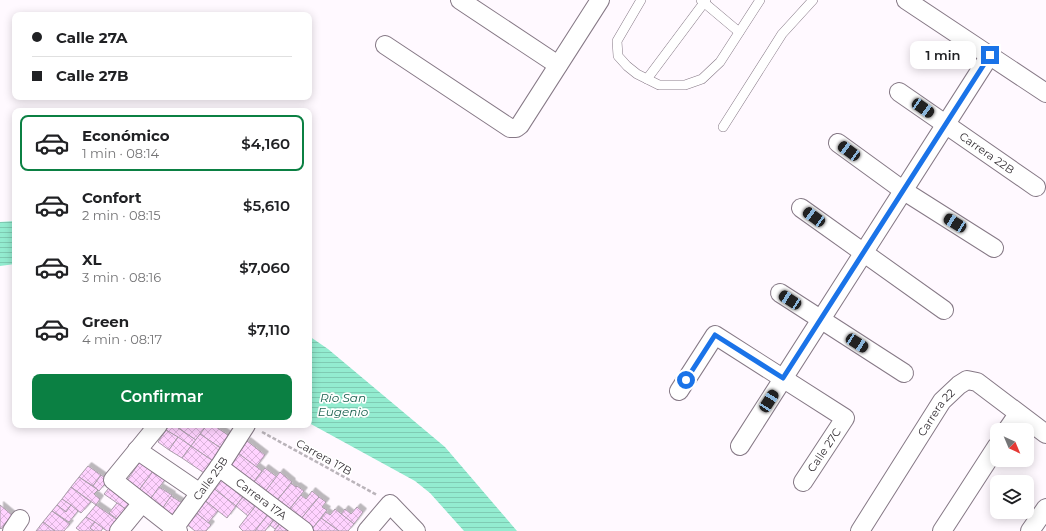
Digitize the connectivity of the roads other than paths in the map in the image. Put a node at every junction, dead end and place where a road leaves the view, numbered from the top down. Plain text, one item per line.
1 (460, 0) edge
2 (641, 0) edge
3 (760, 0) edge
4 (813, 0) edge
5 (906, 0) edge
6 (598, 1) edge
7 (704, 1) edge
8 (739, 32) junction
9 (385, 45) dead end
10 (990, 55) junction
11 (558, 65) junction
12 (647, 78) junction
13 (899, 92) dead end
14 (1046, 93) edge
15 (946, 125) junction
16 (723, 128) dead end
17 (838, 143) dead end
18 (1036, 187) dead end
19 (904, 191) junction
20 (801, 208) dead end
21 (994, 248) dead end
22 (864, 253) junction
23 (780, 293) dead end
24 (944, 310) dead end
25 (821, 320) junction
26 (904, 373) dead end
27 (783, 378) junction
28 (679, 391) dead end
29 (1018, 414) junction
30 (1012, 423) edge
31 (155, 428) edge
32 (250, 428) edge
33 (1046, 434) edge
34 (740, 446) dead end
35 (137, 450) junction
36 (990, 457) edge
37 (219, 467) junction
38 (803, 482) dead end
39 (200, 493) junction
40 (142, 502) junction
41 (1046, 508) edge
42 (175, 530) edge
43 (119, 531) edge
44 (304, 531) edge
45 (367, 531) edge
46 (416, 531) edge
47 (860, 531) edge
48 (942, 531) edge
49 (1030, 531) edge

1 - 11 street
2 - 12 lane
3 - 8 lane
4 - 16 lane
5 - 10 street
6 - 11 street
7 - 8 lane
7 - 12 lane
8 - 12 lane
9 - 11 street
10 - 14 street
10 - 15 street
13 - 15 street, Carrera 22B
15 - 18 street, Carrera 22B
15 - 19 street
17 - 19 street
19 - 21 street
19 - 22 street
20 - 22 street
22 - 24 street
22 - 25 street
23 - 25 street
25 - 26 street
25 - 27 street
27 - 28 street
27 - 34 street
27 - 38 street, Calle 27C
29 - 30 street
29 - 33 street, Carrera 22
29 - 47 street, Carrera 22
31 - 35 street
32 - 37 street, Calle 25B
35 - 39 street
35 - 40 street
36 - 48 street
37 - 39 street, Calle 25B
37 - 44 street, Carrera 17A
39 - 42 street, Calle 25B
40 - 42 street
40 - 43 street
41 - 49 street
45 - 46 street

